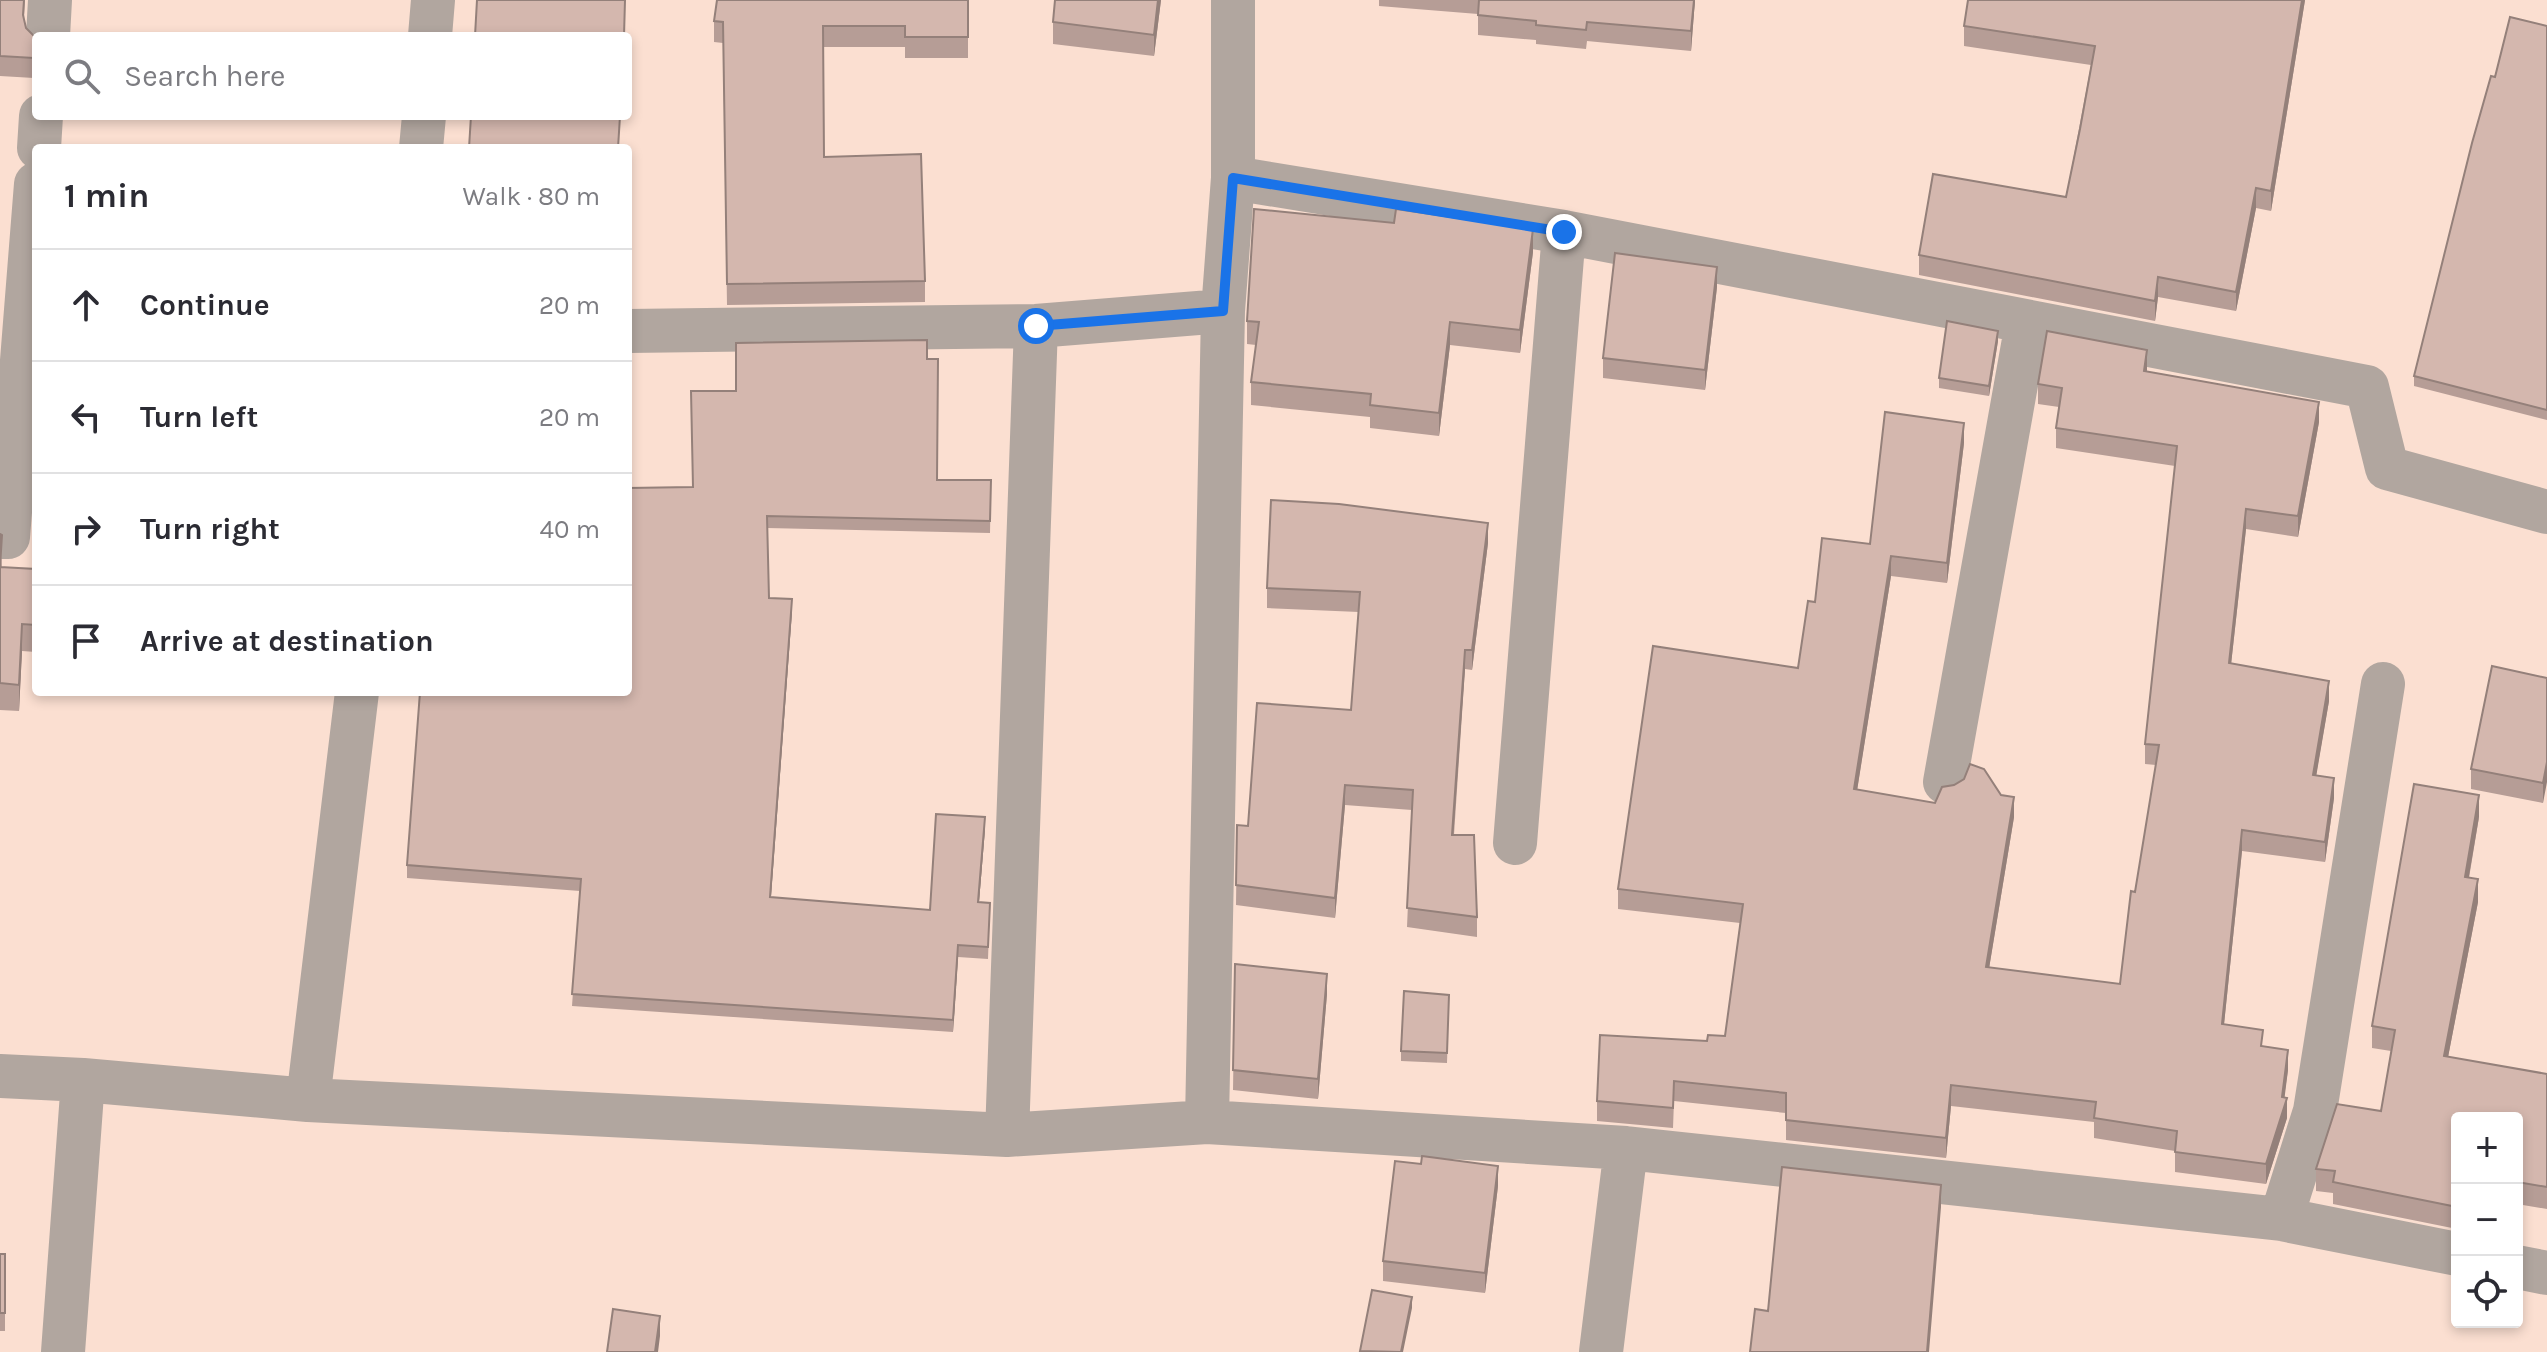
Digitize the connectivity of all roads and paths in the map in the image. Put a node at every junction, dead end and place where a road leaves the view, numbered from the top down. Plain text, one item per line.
1 (50, 0) edge
2 (433, 0) edge
3 (1233, 0) edge
4 (48, 32) edge
5 (430, 32) edge
6 (41, 120) edge
7 (424, 120) edge
8 (39, 144) edge
9 (421, 144) edge
10 (1233, 178) junction
11 (1564, 232) junction
12 (32, 234) edge
13 (1223, 311) junction
14 (2027, 323) junction
15 (1036, 326) junction
16 (632, 331) edge
17 (2547, 512) edge
18 (0, 537) edge
19 (2383, 684) dead end
20 (357, 696) edge
21 (1945, 782) dead end
22 (1515, 843) dead end
23 (0, 1076) edge
24 (83, 1080) junction
25 (308, 1100) junction
26 (1207, 1122) junction
27 (1007, 1135) junction
28 (1626, 1148) junction
29 (2281, 1219) junction
30 (2451, 1253) edge
31 (2523, 1268) edge
32 (2547, 1273) edge
33 (63, 1352) edge
34 (1601, 1352) edge

1 - 4 street
2 - 5 street
3 - 10 street
6 - 8 street
7 - 9 street
10 - 11 street
10 - 13 street
11 - 14 street
11 - 22 street
12 - 18 street
13 - 15 street
13 - 26 street
14 - 17 street
14 - 21 street
15 - 16 street
15 - 27 street
19 - 29 street
20 - 25 street
23 - 24 street
24 - 25 street
24 - 33 street
25 - 27 street
26 - 27 street
26 - 28 street
28 - 29 street
28 - 34 street
29 - 30 street
31 - 32 street

